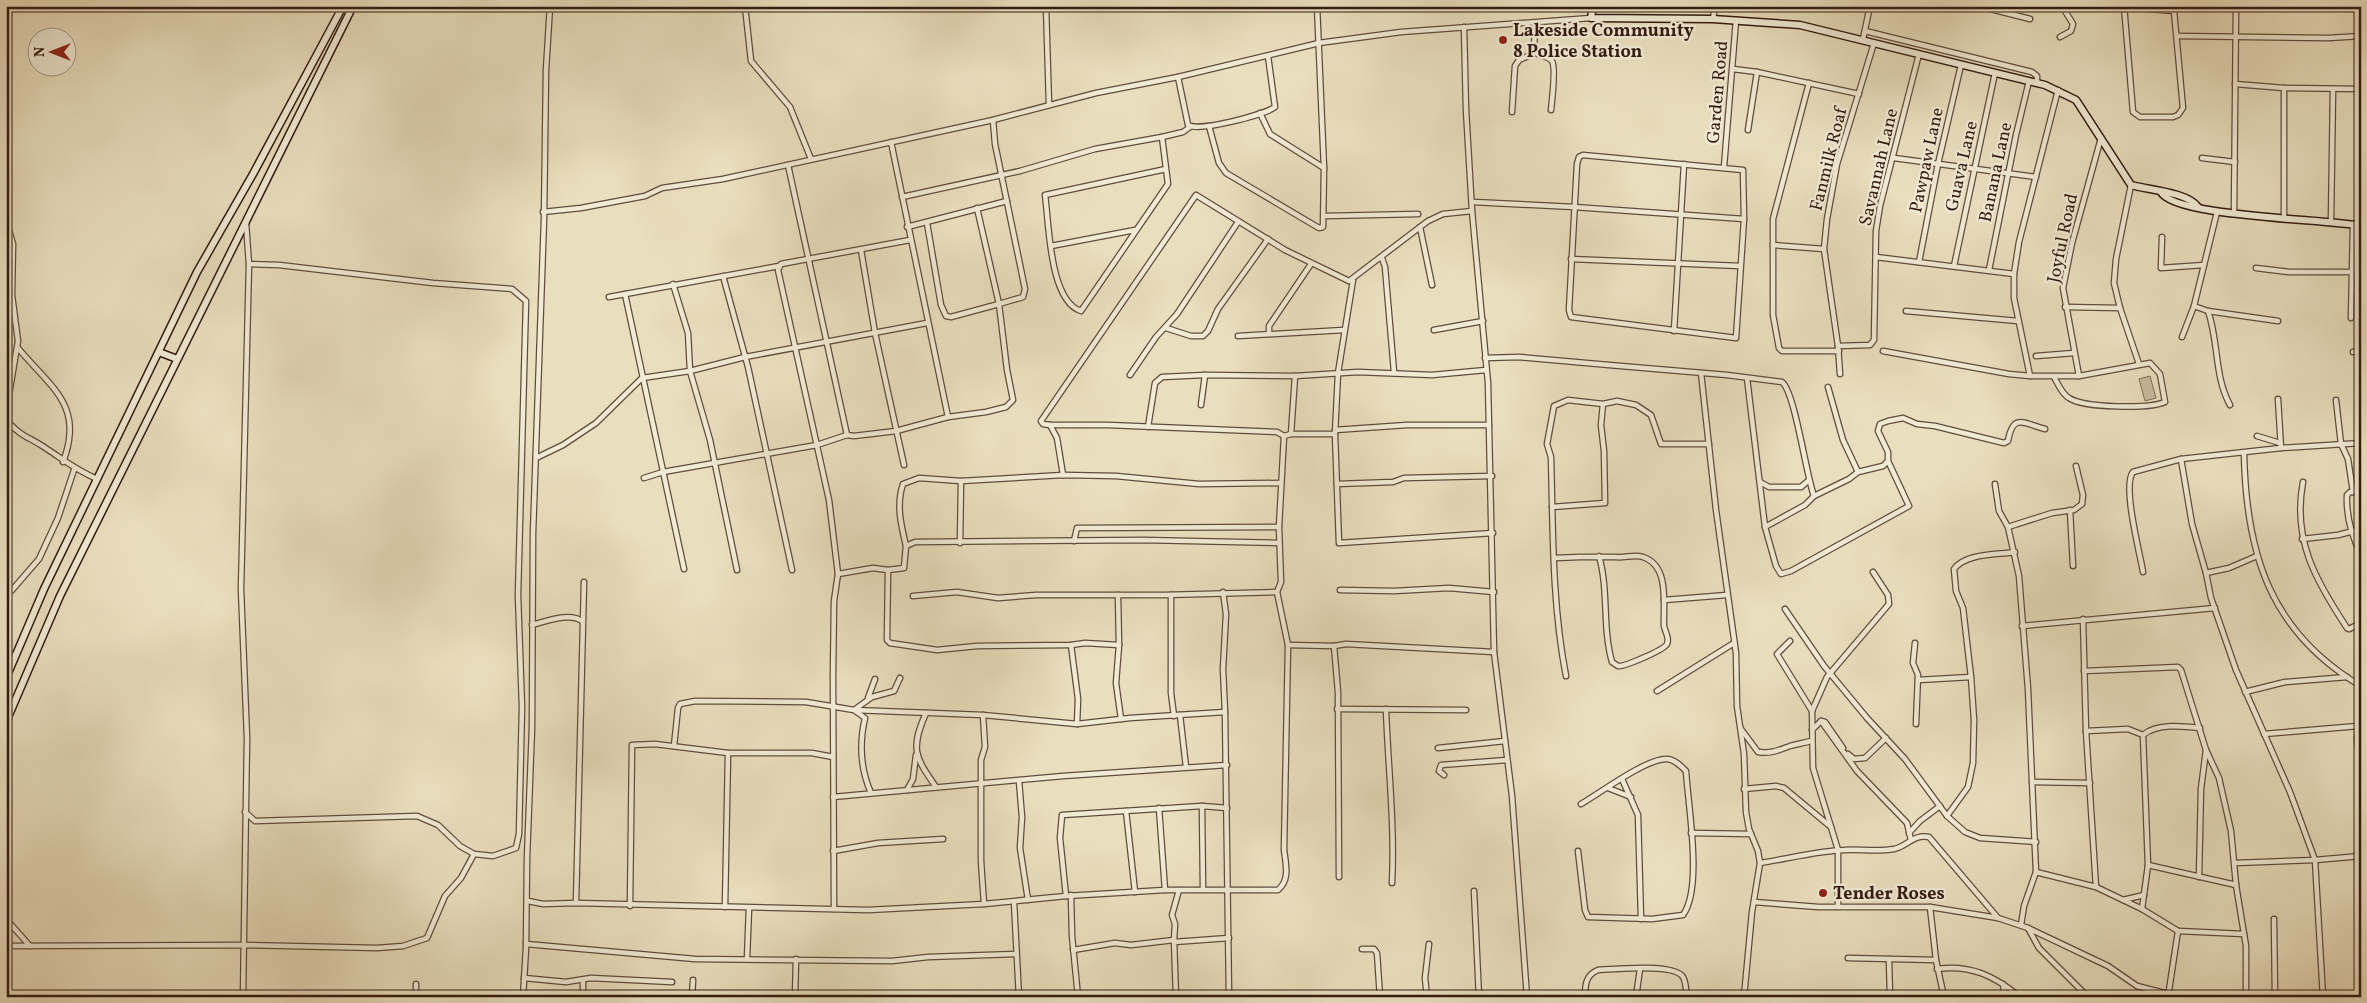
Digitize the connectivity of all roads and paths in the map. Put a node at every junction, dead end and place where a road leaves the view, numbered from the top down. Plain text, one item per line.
1 (342, 6) edge
2 (353, 6) edge
3 (550, 6) edge
4 (745, 6) edge
5 (1046, 6) edge
6 (1317, 6) edge
7 (1593, 6) edge
8 (1715, 6) edge
9 (1870, 6) edge
10 (1980, 6) edge
11 (2062, 6) edge
12 (2179, 6) edge
13 (2236, 6) edge
14 (2357, 6) edge
15 (2124, 7) edge
16 (2135, 7) edge
17 (2174, 11) junction
18 (2361, 12) edge
19 (1591, 18) junction
20 (1713, 19) junction
21 (2030, 19) dead end
22 (1736, 20) junction
23 (1535, 23) junction
24 (1464, 27) junction
25 (1865, 31) junction
26 (2177, 36) junction
27 (2361, 36) edge
28 (2060, 37) dead end
29 (2234, 37) junction
30 (1863, 39) junction
31 (1319, 43) junction
32 (1874, 43) junction
33 (1536, 53) junction
34 (1919, 54) junction
35 (1268, 56) junction
36 (1961, 65) junction
37 (1733, 69) junction
38 (1757, 72) junction
39 (1995, 73) junction
40 (1178, 77) junction
41 (2029, 81) junction
42 (1810, 83) junction
43 (2037, 83) junction
44 (2235, 84) junction
45 (2284, 88) junction
46 (2333, 89) junction
47 (2361, 89) edge
48 (2058, 90) junction
49 (1859, 94) junction
50 (1049, 105) junction
51 (1551, 110) dead end
52 (1512, 112) dead end
53 (1260, 113) junction
54 (993, 120) junction
55 (1209, 126) junction
56 (1190, 127) junction
57 (1748, 130) dead end
58 (1162, 137) junction
59 (2101, 138) junction
60 (891, 142) junction
61 (1894, 158) junction
62 (2202, 158) dead end
63 (811, 159) junction
64 (2235, 162) junction
65 (788, 164) junction
66 (1684, 164) junction
67 (1938, 164) junction
68 (1724, 167) junction
69 (1324, 168) junction
70 (1166, 169) junction
71 (1975, 169) junction
72 (1001, 174) junction
73 (2008, 174) junction
74 (2036, 177) junction
75 (2131, 185) junction
76 (902, 196) junction
77 (1007, 201) junction
78 (1473, 202) junction
79 (1574, 207) junction
80 (977, 208) junction
81 (1472, 211) junction
82 (544, 212) junction
83 (2217, 212) junction
84 (1418, 214) dead end
85 (2234, 214) junction
86 (1681, 215) junction
87 (1325, 216) junction
88 (2284, 218) junction
89 (1744, 219) junction
90 (6, 220) edge
91 (2331, 221) junction
92 (1238, 222) junction
93 (246, 223) junction
94 (927, 223) junction
95 (2352, 224) junction
96 (2361, 226) edge
97 (908, 227) junction
98 (1420, 227) junction
99 (1135, 230) junction
100 (2162, 237) dead end
101 (1268, 239) junction
102 (910, 240) junction
103 (1773, 245) junction
104 (1051, 246) junction
105 (1824, 249) junction
106 (860, 250) junction
107 (1876, 257) junction
108 (1382, 258) junction
109 (808, 259) junction
110 (1571, 259) junction
111 (1919, 262) junction
112 (249, 264) junction
113 (1311, 264) junction
114 (1678, 264) junction
115 (2204, 265) junction
116 (779, 266) junction
117 (1740, 266) junction
118 (1954, 266) junction
119 (2256, 268) dead end
120 (1989, 270) junction
121 (2352, 272) junction
122 (2014, 274) junction
123 (723, 276) junction
124 (1353, 280) junction
125 (673, 284) junction
126 (1432, 285) dead end
127 (625, 294) junction
128 (609, 297) dead end
129 (999, 304) junction
130 (2194, 306) junction
131 (2065, 307) junction
132 (2120, 308) junction
133 (1906, 311) dead end
134 (2208, 311) junction
135 (2351, 318) dead end
136 (1483, 321) junction
137 (2018, 321) junction
138 (2278, 321) dead end
139 (927, 323) junction
140 (1166, 328) junction
141 (1344, 330) junction
142 (1434, 330) dead end
143 (1674, 332) junction
144 (875, 333) junction
145 (1269, 334) junction
146 (1238, 336) dead end
147 (2182, 337) dead end
148 (826, 342) junction
149 (18, 348) junction
150 (796, 348) junction
151 (1838, 348) junction
152 (1883, 351) dead end
153 (2361, 351) edge
154 (159, 352) junction
155 (2353, 352) dead end
156 (2074, 353) junction
157 (2036, 356) dead end
158 (745, 357) junction
159 (1486, 358) junction
160 (177, 359) junction
161 (2139, 364) junction
162 (690, 370) junction
163 (1486, 370) junction
164 (1394, 372) junction
165 (1338, 373) junction
166 (1701, 373) junction
167 (1840, 374) dead end
168 (1130, 375) dead end
169 (1205, 375) junction
170 (1295, 376) junction
171 (2030, 376) junction
172 (2079, 376) junction
173 (2054, 377) junction
174 (642, 378) junction
175 (1746, 378) junction
176 (1828, 387) dead end
177 (2278, 399) dead end
178 (2336, 400) dead end
179 (1603, 404) junction
180 (1201, 405) dead end
181 (2230, 405) dead end
182 (948, 418) junction
183 (8, 423) edge
184 (1050, 425) junction
185 (1489, 425) junction
186 (1148, 427) junction
187 (2045, 429) dead end
188 (896, 431) junction
189 (1335, 432) junction
190 (1291, 434) junction
191 (847, 435) junction
192 (1284, 436) junction
193 (2258, 436) dead end
194 (2361, 443) edge
195 (1709, 444) junction
196 (2342, 444) junction
197 (817, 445) junction
198 (2281, 445) junction
199 (2244, 453) junction
200 (766, 454) junction
201 (536, 458) junction
202 (2180, 459) junction
203 (1888, 461) junction
204 (63, 462) junction
205 (714, 464) junction
206 (904, 464) dead end
207 (2076, 466) dead end
208 (74, 470) junction
209 (663, 472) junction
210 (1858, 472) junction
211 (1063, 475) junction
212 (1492, 476) junction
213 (644, 478) dead end
214 (96, 480) junction
215 (961, 481) junction
216 (1808, 481) junction
217 (1760, 482) junction
218 (2303, 482) dead end
219 (1281, 483) junction
220 (1337, 484) junction
221 (1995, 484) dead end
222 (2353, 492) junction
223 (2361, 492) edge
224 (1814, 496) junction
225 (1552, 508) junction
226 (2070, 510) junction
227 (1279, 527) junction
228 (1765, 527) junction
229 (2008, 528) junction
230 (2361, 529) edge
231 (2351, 532) junction
232 (1493, 533) junction
233 (2302, 539) junction
234 (1074, 541) junction
235 (960, 543) junction
236 (1279, 543) junction
237 (906, 546) junction
238 (2015, 552) junction
239 (2361, 554) edge
240 (1599, 556) junction
241 (2257, 556) junction
242 (1555, 558) junction
243 (2073, 566) dead end
244 (684, 570) dead end
245 (737, 570) dead end
246 (792, 570) dead end
247 (888, 570) junction
248 (1873, 572) dead end
249 (2143, 572) dead end
250 (2206, 573) junction
251 (838, 574) junction
252 (584, 582) dead end
253 (1340, 590) dead end
254 (1223, 592) junction
255 (1277, 592) junction
256 (1494, 592) junction
257 (1118, 595) junction
258 (1172, 595) junction
259 (1727, 595) junction
260 (913, 596) dead end
261 (6, 597) edge
262 (1664, 600) junction
263 (2214, 608) junction
264 (1786, 609) dead end
265 (2083, 620) junction
266 (2361, 622) edge
267 (532, 625) junction
268 (583, 625) junction
269 (2022, 626) junction
270 (1790, 641) dead end
271 (1734, 643) junction
272 (1915, 643) dead end
273 (1119, 645) junction
274 (1071, 646) junction
275 (1288, 646) junction
276 (1334, 646) junction
277 (1494, 652) junction
278 (1831, 672) junction
279 (2084, 672) junction
280 (1566, 676) dead end
281 (1971, 677) junction
282 (6, 678) edge
283 (900, 678) dead end
284 (2347, 678) junction
285 (875, 679) dead end
286 (1918, 680) junction
287 (2361, 686) edge
288 (1657, 691) dead end
289 (2245, 692) junction
290 (865, 701) junction
291 (832, 707) junction
292 (1337, 709) junction
293 (1386, 709) junction
294 (854, 710) junction
295 (1466, 710) dead end
296 (1812, 711) junction
297 (1226, 712) junction
298 (926, 713) junction
299 (983, 715) junction
300 (1180, 715) junction
301 (1174, 716) junction
302 (1121, 719) junction
303 (2361, 720) edge
304 (1821, 721) junction
305 (6, 722) edge
306 (1077, 724) junction
307 (1916, 724) dead end
308 (2358, 726) junction
309 (1740, 727) junction
310 (2200, 728) junction
311 (1812, 730) junction
312 (2086, 732) junction
313 (2264, 734) junction
314 (2143, 735) junction
315 (1886, 738) junction
316 (1505, 741) junction
317 (1811, 741) junction
318 (674, 746) junction
319 (1438, 748) dead end
320 (2206, 750) junction
321 (728, 753) junction
322 (917, 753) junction
323 (833, 757) junction
324 (1507, 760) junction
325 (1227, 765) junction
326 (1186, 767) junction
327 (1444, 775) dead end
328 (2361, 778) edge
329 (1622, 779) junction
330 (1019, 781) junction
331 (2032, 782) junction
332 (2090, 783) junction
333 (982, 784) junction
334 (936, 787) junction
335 (1608, 788) junction
336 (907, 790) junction
337 (1744, 790) junction
338 (870, 793) junction
339 (833, 797) junction
340 (1631, 797) junction
341 (1581, 804) dead end
342 (1202, 806) junction
343 (1940, 806) junction
344 (1159, 808) junction
345 (1227, 808) junction
346 (1126, 811) junction
347 (244, 812) junction
348 (1947, 816) junction
349 (1832, 827) junction
350 (1691, 833) junction
351 (1909, 833) junction
352 (1750, 834) junction
353 (943, 839) dead end
354 (1910, 840) junction
355 (2036, 842) junction
356 (833, 850) junction
357 (1838, 850) junction
358 (1578, 851) dead end
359 (474, 854) junction
360 (2361, 856) edge
361 (2315, 860) junction
362 (1760, 863) junction
363 (2235, 863) junction
364 (2148, 865) junction
365 (2036, 872) junction
366 (1339, 877) dead end
367 (2199, 877) junction
368 (1392, 883) dead end
369 (2236, 885) junction
370 (2096, 888) junction
371 (1204, 889) junction
372 (1165, 890) junction
373 (1178, 890) junction
374 (1228, 890) junction
375 (1474, 891) dead end
376 (1135, 892) junction
377 (2144, 895) junction
378 (1068, 896) junction
379 (1028, 900) junction
380 (2122, 900) junction
381 (528, 901) junction
382 (1014, 902) junction
383 (1754, 902) junction
384 (576, 903) junction
385 (984, 904) junction
386 (630, 906) junction
387 (1838, 906) junction
388 (725, 907) junction
389 (1930, 907) junction
390 (749, 908) junction
391 (834, 909) junction
392 (2142, 909) junction
393 (1998, 918) junction
394 (6, 919) edge
395 (1642, 919) junction
396 (2274, 919) dead end
397 (2021, 924) junction
398 (2028, 928) junction
399 (2178, 931) junction
400 (2244, 934) junction
401 (1229, 938) junction
402 (1174, 941) junction
403 (526, 944) junction
404 (1429, 944) dead end
405 (243, 945) junction
406 (6, 946) edge
407 (30, 946) junction
408 (1362, 949) dead end
409 (1073, 950) junction
410 (1016, 954) junction
411 (1848, 958) dead end
412 (747, 959) junction
413 (796, 959) junction
414 (1889, 959) junction
415 (1936, 960) junction
416 (1640, 968) junction
417 (1937, 969) junction
418 (524, 978) junction
419 (693, 980) dead end
420 (583, 981) junction
421 (672, 982) dead end
422 (416, 984) dead end
423 (2004, 984) junction
424 (2168, 995) edge
425 (2361, 996) edge
426 (243, 997) edge
427 (416, 997) edge
428 (523, 997) edge
429 (583, 997) edge
430 (692, 997) edge
431 (795, 997) edge
432 (1019, 997) edge
433 (1078, 997) edge
434 (1176, 997) edge
435 (1229, 997) edge
436 (1380, 997) edge
437 (1427, 997) edge
438 (1478, 997) edge
439 (1527, 997) edge
440 (1585, 997) edge
441 (1636, 997) edge
442 (1687, 997) edge
443 (1744, 997) edge
444 (1890, 997) edge
445 (1944, 997) edge
446 (2005, 997) edge
447 (2020, 997) edge
448 (2088, 997) edge
449 (2180, 997) edge
450 (2246, 997) edge
451 (2275, 997) edge
452 (2323, 997) edge

1 - 154 street
2 - 93 street
3 - 82 street
4 - 63 street
5 - 50 street
6 - 31 street
7 - 19 street
8 - 20 street
9 - 25 street
10 - 21 street
11 - 28 street
12 - 17 street
13 - 29 street
14 - 18 street
15 - 16 street
15 - 26 street
16 - 17 street
17 - 26 street
19 - 20 street
19 - 23 street
20 - 22 street
22 - 30 street
22 - 37 street, Garden Road
23 - 24 street
23 - 33 street
24 - 31 street
24 - 78 street
25 - 30 street
25 - 43 street
26 - 29 street
27 - 29 street
29 - 44 street
30 - 32 street
31 - 35 street
31 - 69 street
32 - 34 street
32 - 49 street, Fanmilk Roaf
33 - 51 street
33 - 52 street
34 - 36 street
34 - 61 street, Savannah Lane
35 - 40 street
35 - 53 street
36 - 39 street
36 - 67 street, Pawpaw Lane
37 - 38 street
37 - 68 street, Garden Road
38 - 42 street
38 - 57 street
39 - 41 street
39 - 71 street, Guava Lane
40 - 50 street
40 - 56 street
41 - 43 street
41 - 73 street, Banana Lane
42 - 49 street
42 - 103 street
43 - 48 street
44 - 45 street
44 - 64 street
45 - 46 street
45 - 88 street
46 - 47 street
46 - 91 street
48 - 59 street
48 - 74 street
49 - 105 street, Fanmilk Roaf
50 - 54 street
53 - 55 street
53 - 69 street
54 - 60 street
54 - 72 street
55 - 56 street
55 - 87 street
56 - 58 street
58 - 70 street
58 - 72 street
59 - 75 street
59 - 131 street, Joyful Road
60 - 63 street
60 - 76 street
61 - 67 street
61 - 107 street, Savannah Lane
62 - 64 street
63 - 65 street
64 - 85 street
65 - 82 street
65 - 109 street
66 - 68 street
66 - 79 street
66 - 86 street
67 - 71 street
67 - 111 street, Pawpaw Lane
68 - 89 street
69 - 87 street
70 - 99 street
70 - 104 street
71 - 73 street
71 - 118 street, Guava Lane
72 - 76 street
72 - 77 street
73 - 74 street
73 - 120 street, Banana Lane
74 - 122 street
75 - 83 street
75 - 132 street
76 - 97 street
77 - 80 street
77 - 129 street
78 - 79 street
78 - 81 street
79 - 86 street
79 - 110 street
80 - 94 street
80 - 129 street
81 - 98 street
81 - 136 street
82 - 201 street
83 - 85 street
83 - 115 street
84 - 87 street
85 - 88 street
86 - 89 street
86 - 114 street
88 - 91 street
89 - 117 street
90 - 149 street
91 - 95 street
92 - 101 street
92 - 140 street
92 - 184 street
93 - 112 street
93 - 160 street
94 - 97 street
94 - 129 street
95 - 96 street
95 - 121 street
97 - 102 street
98 - 108 street
98 - 126 street
99 - 104 street
99 - 104 street
100 - 115 street
101 - 113 street
101 - 140 street
102 - 106 street
102 - 139 street
103 - 105 street
103 - 151 street, Savannah Lane
105 - 151 street, Fanmilk Roaf
106 - 109 street
106 - 144 street
107 - 111 street
107 - 151 street, Savannah Lane
108 - 124 street
108 - 164 street
109 - 116 street
109 - 148 street
110 - 114 street
110 - 143 street
111 - 118 street
112 - 347 street
112 - 359 street
113 - 124 street
113 - 145 street
114 - 117 street
114 - 143 street
115 - 130 street
116 - 123 street
116 - 150 street
117 - 143 street
118 - 120 street
119 - 121 street
120 - 122 street
121 - 135 street
122 - 137 street
123 - 125 street
123 - 158 street
124 - 141 street
125 - 127 street
125 - 162 street
127 - 128 street
127 - 174 street
129 - 182 street
130 - 134 street
130 - 147 street
131 - 132 street
131 - 156 street, Joyful Road
132 - 161 street
133 - 137 street
134 - 138 street
134 - 181 street
136 - 142 street
136 - 159 street
137 - 171 street
139 - 144 street
139 - 182 street
140 - 168 street
141 - 145 street
141 - 165 street
144 - 148 street
144 - 188 street
145 - 146 street
148 - 150 street
148 - 191 street
149 - 183 street
149 - 204 street
150 - 158 street
150 - 197 street
151 - 167 street, Fanmilk Roaf
152 - 171 street
153 - 155 street
154 - 160 street
154 - 214 street
156 - 157 street
156 - 172 street, Joyful Road
158 - 162 street
158 - 200 street
159 - 163 street
159 - 166 street
160 - 305 street
161 - 172 street
161 - 173 street
162 - 174 street
162 - 205 street
163 - 164 street
163 - 185 street
164 - 165 street
165 - 170 street
165 - 189 street
166 - 175 street
166 - 195 street
169 - 170 street
169 - 180 street
169 - 186 street
170 - 190 street
171 - 173 street
172 - 173 street
174 - 201 street
174 - 209 street
175 - 216 street
175 - 217 street
176 - 210 street
177 - 198 street
178 - 196 street
179 - 195 street
179 - 225 street
179 - 225 street
182 - 188 street
183 - 204 street
184 - 186 street
184 - 211 street
185 - 189 street
185 - 212 street
186 - 192 street
187 - 203 street
188 - 191 street
188 - 206 street
189 - 190 street
189 - 220 street
190 - 192 street
191 - 197 street
192 - 219 street
193 - 198 street
194 - 196 street
195 - 259 street
196 - 198 street
196 - 222 street
197 - 200 street
197 - 251 street
198 - 199 street
199 - 202 street
199 - 241 street
200 - 205 street
200 - 246 street
201 - 267 street
202 - 249 street
202 - 250 street
203 - 210 street
203 - 228 street
204 - 208 street
205 - 209 street
205 - 245 street
207 - 226 street
208 - 214 street
208 - 261 street
209 - 213 street
209 - 244 street
210 - 224 street
211 - 215 street
211 - 219 street
212 - 220 street
212 - 232 street
214 - 282 street
215 - 235 street
215 - 237 street
216 - 217 street
216 - 224 street
217 - 228 street
218 - 233 street
219 - 227 street
220 - 232 street
221 - 229 street
222 - 223 street
222 - 231 street
224 - 228 street
225 - 242 street
226 - 229 street
226 - 243 street
227 - 234 street
227 - 236 street
229 - 238 street
230 - 231 street
231 - 233 street
231 - 239 street
232 - 256 street
233 - 266 street
234 - 235 street
234 - 236 street
235 - 237 street
236 - 255 street
237 - 247 street
238 - 269 street
238 - 281 street
240 - 242 street
240 - 262 street
240 - 262 street
241 - 250 street
241 - 284 street
242 - 280 street
247 - 251 street
247 - 274 street
248 - 278 street
250 - 263 street
251 - 291 street
252 - 268 street
253 - 256 street
254 - 255 street
254 - 258 street
254 - 297 street
255 - 275 street
256 - 277 street
257 - 258 street
257 - 260 street
257 - 273 street
258 - 301 street
259 - 262 street
259 - 271 street
263 - 265 street
263 - 289 street
264 - 278 street
265 - 269 street
265 - 279 street
267 - 268 street
267 - 381 street
268 - 384 street
269 - 331 street
270 - 296 street
271 - 288 street
271 - 309 street
272 - 286 street
273 - 274 street
273 - 302 street
274 - 306 street
275 - 276 street
275 - 374 street
276 - 277 street
276 - 292 street
277 - 316 street
278 - 296 street
278 - 315 street
279 - 310 street
279 - 312 street
281 - 286 street
281 - 348 street
283 - 290 street
284 - 287 street
284 - 289 street
285 - 290 street
286 - 307 street
289 - 313 street
290 - 294 street
291 - 294 street
291 - 318 street
291 - 323 street
292 - 293 street
292 - 366 street
293 - 295 street
293 - 368 street
294 - 298 street
294 - 338 street
296 - 311 street
297 - 300 street
297 - 325 street
298 - 299 street
298 - 322 street
299 - 306 street
299 - 333 street
300 - 301 street
300 - 326 street
301 - 302 street
302 - 306 street
303 - 308 street
304 - 311 street
304 - 315 street
304 - 351 street
308 - 313 street
308 - 328 street
309 - 317 street
309 - 337 street
310 - 314 street
310 - 320 street
311 - 317 street
312 - 314 street
312 - 332 street
313 - 361 street
314 - 364 street
315 - 343 street
316 - 319 street
316 - 324 street
317 - 349 street
318 - 321 street
318 - 386 street
320 - 363 street
320 - 367 street
321 - 323 street
321 - 388 street
322 - 334 street
322 - 336 street
323 - 339 street
324 - 327 street
324 - 439 street
325 - 326 street
325 - 345 street
326 - 330 street
329 - 335 street
329 - 340 street
329 - 350 street
330 - 333 street
330 - 379 street
331 - 332 street
331 - 355 street
332 - 370 street
333 - 334 street
333 - 385 street
334 - 336 street
335 - 340 street
335 - 341 street
336 - 338 street
337 - 349 street
337 - 352 street
338 - 339 street
339 - 356 street
340 - 395 street
342 - 344 street
342 - 345 street
342 - 371 street
343 - 348 street
343 - 351 street
344 - 346 street
344 - 372 street
345 - 374 street
346 - 376 street
346 - 378 street
347 - 359 street
347 - 405 street
348 - 355 street
349 - 357 street
350 - 352 street
350 - 395 street
351 - 354 street
352 - 362 street
353 - 356 street
354 - 357 street
354 - 393 street
355 - 365 street
356 - 391 street
357 - 362 street
357 - 387 street
358 - 395 street
359 - 405 street
360 - 361 street
361 - 363 street
361 - 452 street
362 - 383 street
363 - 369 street
364 - 367 street
364 - 377 street
365 - 370 street
365 - 397 street
367 - 369 street
369 - 400 street
370 - 380 street
371 - 373 street
371 - 374 street
372 - 373 street
372 - 376 street
373 - 402 street
374 - 401 street
375 - 438 street
376 - 378 street
377 - 380 street
377 - 392 street
378 - 379 street
378 - 409 street
379 - 382 street
380 - 392 street
381 - 384 street
381 - 403 street
382 - 385 street
382 - 410 street
383 - 387 street
383 - 443 street
384 - 386 street
385 - 391 street
386 - 388 street
387 - 389 street
388 - 390 street
389 - 393 street
389 - 415 street
390 - 391 street
390 - 412 street
392 - 399 street
393 - 397 street
394 - 407 street
396 - 451 street
397 - 398 street
398 - 424 street
398 - 448 street
399 - 400 street
399 - 424 street
400 - 450 street
401 - 402 street
401 - 435 street
402 - 409 street
402 - 434 street
403 - 412 street
403 - 418 street
404 - 437 street
405 - 407 street
405 - 426 street
406 - 407 street
408 - 436 street
409 - 433 street
410 - 413 street
410 - 432 street
411 - 414 street
412 - 413 street
413 - 431 street
414 - 415 street
414 - 444 street
415 - 417 street
416 - 440 street
416 - 441 street
416 - 442 street
417 - 423 street
417 - 445 street
418 - 420 street
418 - 428 street
419 - 430 street
420 - 421 street
420 - 429 street
422 - 427 street
423 - 446 street
423 - 447 street
424 - 449 street
425 - 452 street

